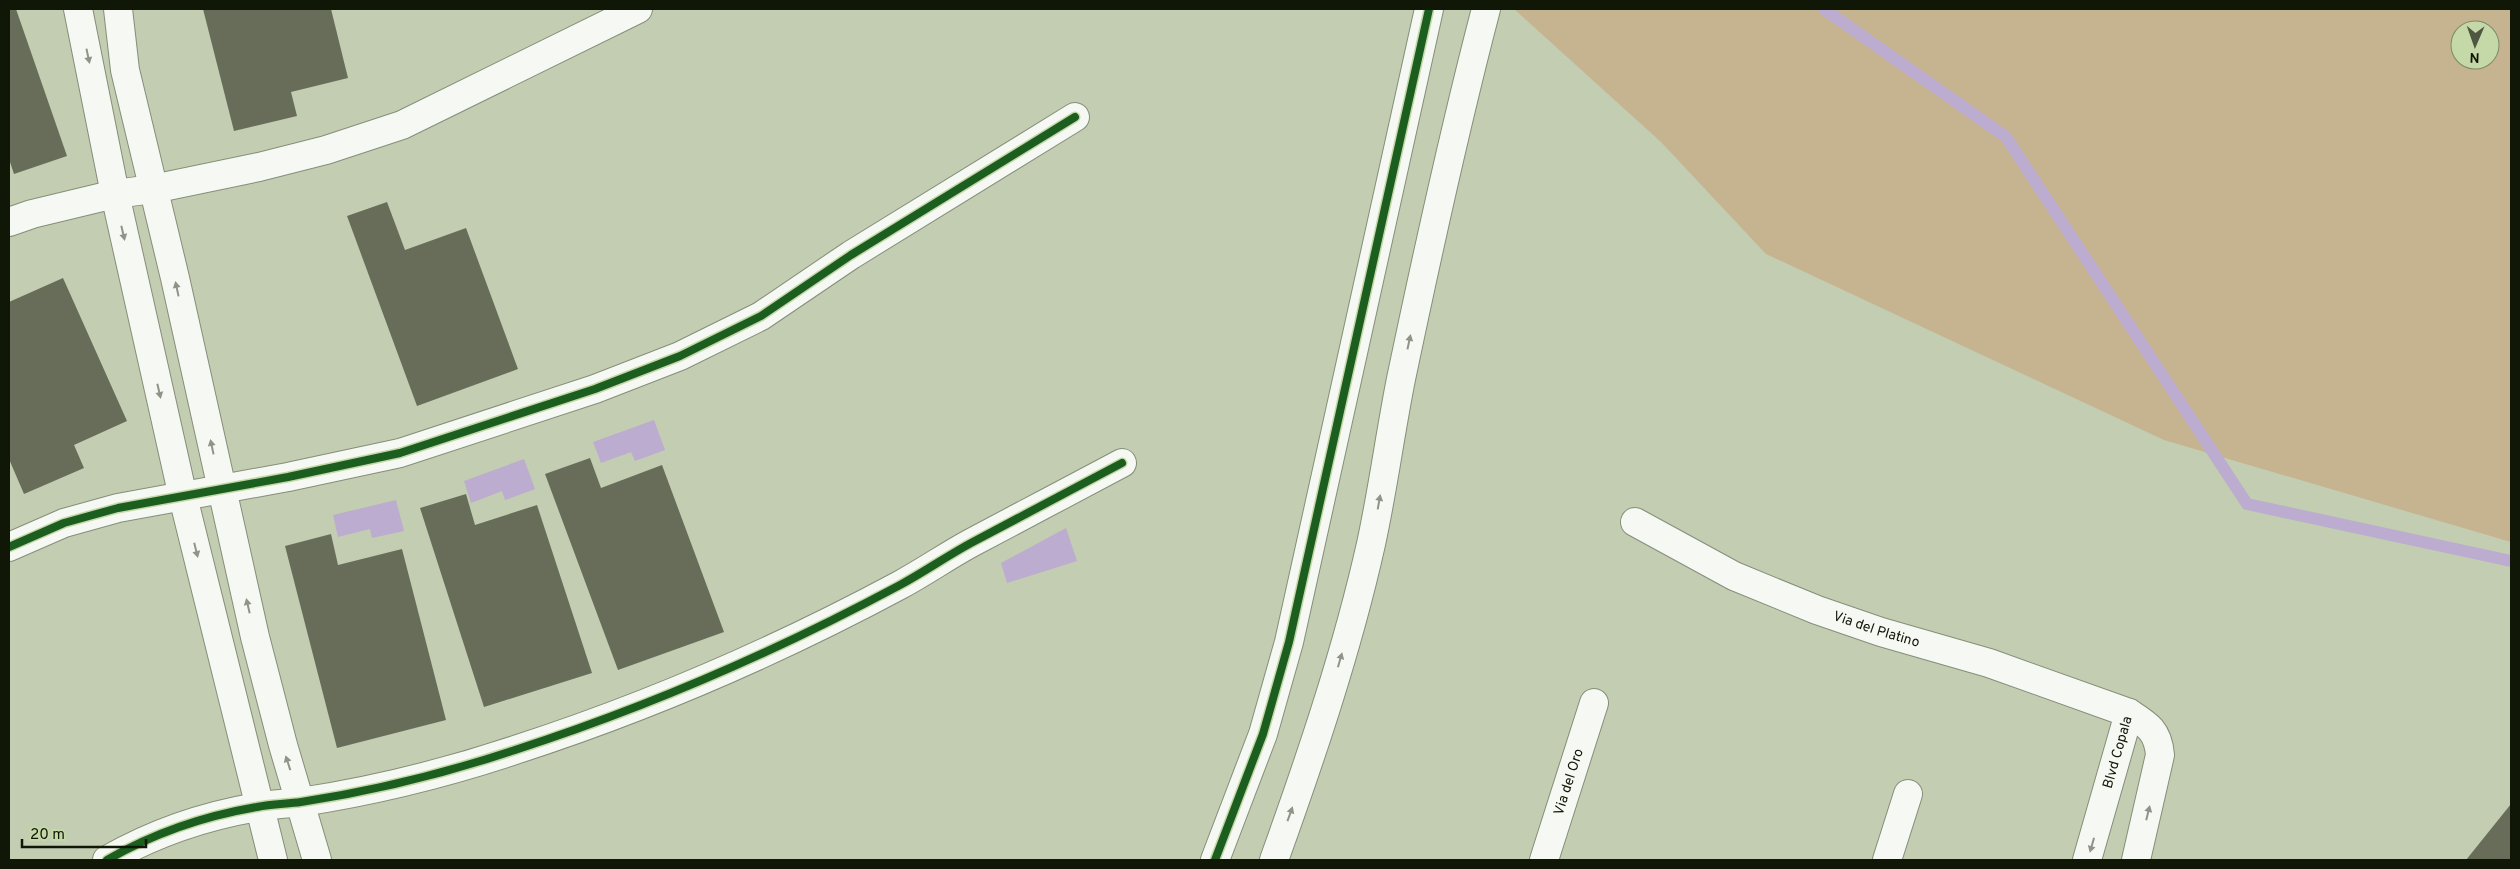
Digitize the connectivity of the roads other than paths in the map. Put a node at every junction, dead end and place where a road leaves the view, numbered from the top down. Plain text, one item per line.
1 (78, 9) edge
2 (118, 9) edge
3 (638, 9) edge
4 (1429, 9) edge
5 (1486, 9) edge
6 (1075, 117) dead end
7 (153, 189) junction
8 (115, 194) junction
9 (9, 222) edge
10 (1122, 463) dead end
11 (221, 490) junction
12 (183, 497) junction
13 (1635, 522) dead end
14 (9, 547) edge
15 (1594, 703) dead end
16 (2129, 714) junction
17 (1908, 794) dead end
18 (301, 802) junction
19 (258, 807) junction
20 (107, 860) edge
21 (273, 860) edge
22 (317, 860) edge
23 (1215, 860) edge
24 (1274, 860) edge
25 (1544, 860) edge
26 (1888, 860) edge
27 (2087, 860) edge
28 (2136, 860) edge

1 -> 8 street
2 - 7 street
3 - 7 street
4 - 23 street
24 -> 5 street
6 - 11 street
7 - 8 street
11 -> 7 street
8 - 9 street
8 -> 12 street
10 - 18 street
11 - 12 street
18 -> 11 street
12 - 14 street
12 -> 19 street
13 - 16 street, Via del Platino
15 - 25 street, Via del Oro
16 -> 27 street, Blvd Copala
28 -> 16 street, Blvd Copala
17 - 26 street
18 - 19 street
18 - 22 street
19 - 20 street
19 - 21 street

